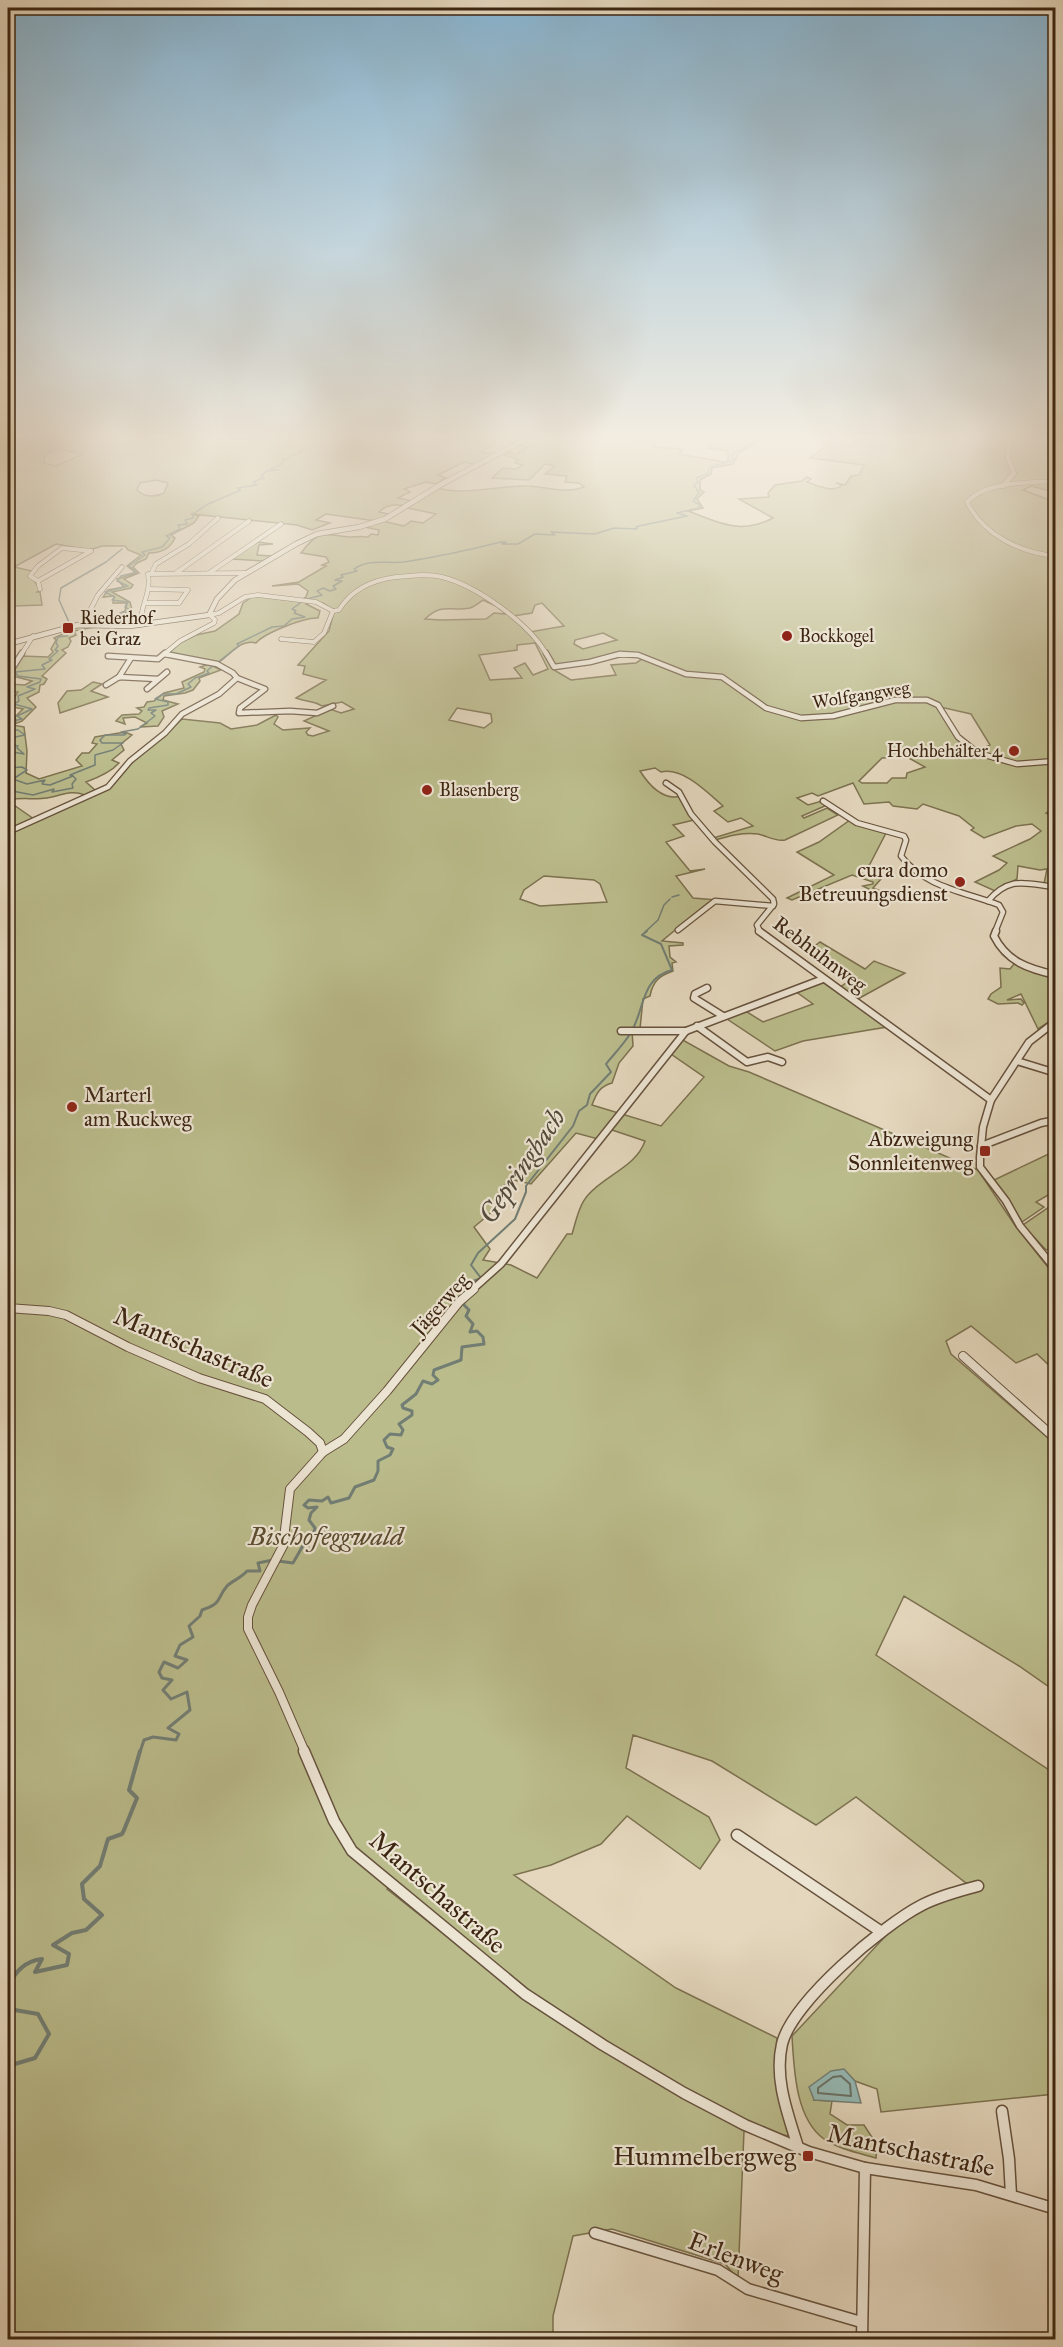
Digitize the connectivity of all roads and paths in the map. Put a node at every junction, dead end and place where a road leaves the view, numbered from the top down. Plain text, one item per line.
1 (182, 549) edge
2 (210, 549) edge
3 (245, 549) edge
4 (289, 549) edge
5 (1022, 549) edge
6 (1056, 556) edge
7 (122, 567) dead end
8 (152, 573) junction
9 (176, 573) junction
10 (209, 573) junction
11 (245, 573) junction
12 (38, 581) junction
13 (149, 589) junction
14 (40, 590) dead end
15 (147, 603) junction
16 (333, 611) junction
17 (210, 615) junction
18 (83, 624) junction
19 (141, 625) junction
20 (33, 636) junction
21 (280, 639) dead end
22 (8, 645) edge
23 (167, 652) junction
24 (108, 656) dead end
25 (131, 658) junction
26 (167, 672) dead end
27 (8, 675) edge
28 (119, 677) junction
29 (237, 678) junction
30 (158, 679) junction
31 (106, 685) dead end
32 (147, 689) dead end
33 (333, 706) dead end
34 (1056, 761) edge
35 (666, 783) dead end
36 (823, 801) dead end
37 (8, 832) edge
38 (1056, 887) edge
39 (988, 901) junction
40 (773, 906) junction
41 (678, 930) dead end
42 (1056, 975) edge
43 (823, 979) junction
44 (707, 988) dead end
45 (723, 1016) junction
46 (1056, 1021) edge
47 (698, 1026) junction
48 (624, 1031) dead end
49 (686, 1031) junction
50 (1017, 1061) junction
51 (782, 1062) dead end
52 (1056, 1073) edge
53 (991, 1101) junction
54 (1056, 1120) edge
55 (981, 1146) junction
56 (1056, 1270) edge
57 (8, 1308) edge
58 (963, 1356) dead end
59 (1056, 1439) edge
60 (323, 1452) junction
61 (737, 1835) dead end
62 (978, 1886) dead end
63 (880, 1931) junction
64 (1002, 2111) dead end
65 (798, 2147) junction
66 (865, 2168) junction
67 (1011, 2195) junction
68 (1056, 2210) edge
69 (595, 2233) dead end
70 (861, 2322) junction
71 (862, 2340) edge

1 - 8 street
2 - 9 street
3 - 10 street
4 - 11 street
5 - 6 street
7 - 18 street
8 - 9 street
8 - 13 street
9 - 10 street
10 - 11 street
11 - 17 street
12 - 12 street
12 - 14 street
13 - 15 street
13 - 15 street
15 - 19 street
16 - 17 street
16 - 21 street
16 - 34 street, Wolfgangweg
17 - 19 street
17 - 23 street
18 - 19 street
18 - 20 street
20 - 22 street
20 - 27 street
23 - 25 street
23 - 29 street
24 - 25 street
25 - 28 street
26 - 30 street
28 - 30 street
28 - 31 street
29 - 33 street
29 - 37 street
30 - 32 street
35 - 40 street, Rebhuhnweg
36 - 39 street
38 - 39 street
39 - 42 street
40 - 41 street
40 - 43 street, Rebhuhnweg
43 - 45 street, Jägerweg
43 - 53 street, Rebhuhnweg
44 - 45 street
45 - 47 street, Jägerweg
46 - 50 street
47 - 49 street, Jägerweg
47 - 51 street
48 - 49 street, Jägerweg
49 - 60 street, Jägerweg
50 - 52 street
50 - 53 street
53 - 55 street
54 - 55 street
55 - 56 street
57 - 60 street, Mantschastraße
58 - 59 street
60 - 65 street, Mantschastraße
61 - 63 street
62 - 63 street
63 - 65 street
64 - 67 street
65 - 66 street, Mantschastraße
66 - 67 street, Mantschastraße
66 - 70 street
67 - 68 street, Mantschastraße
69 - 70 street, Erlenweg
70 - 71 street

